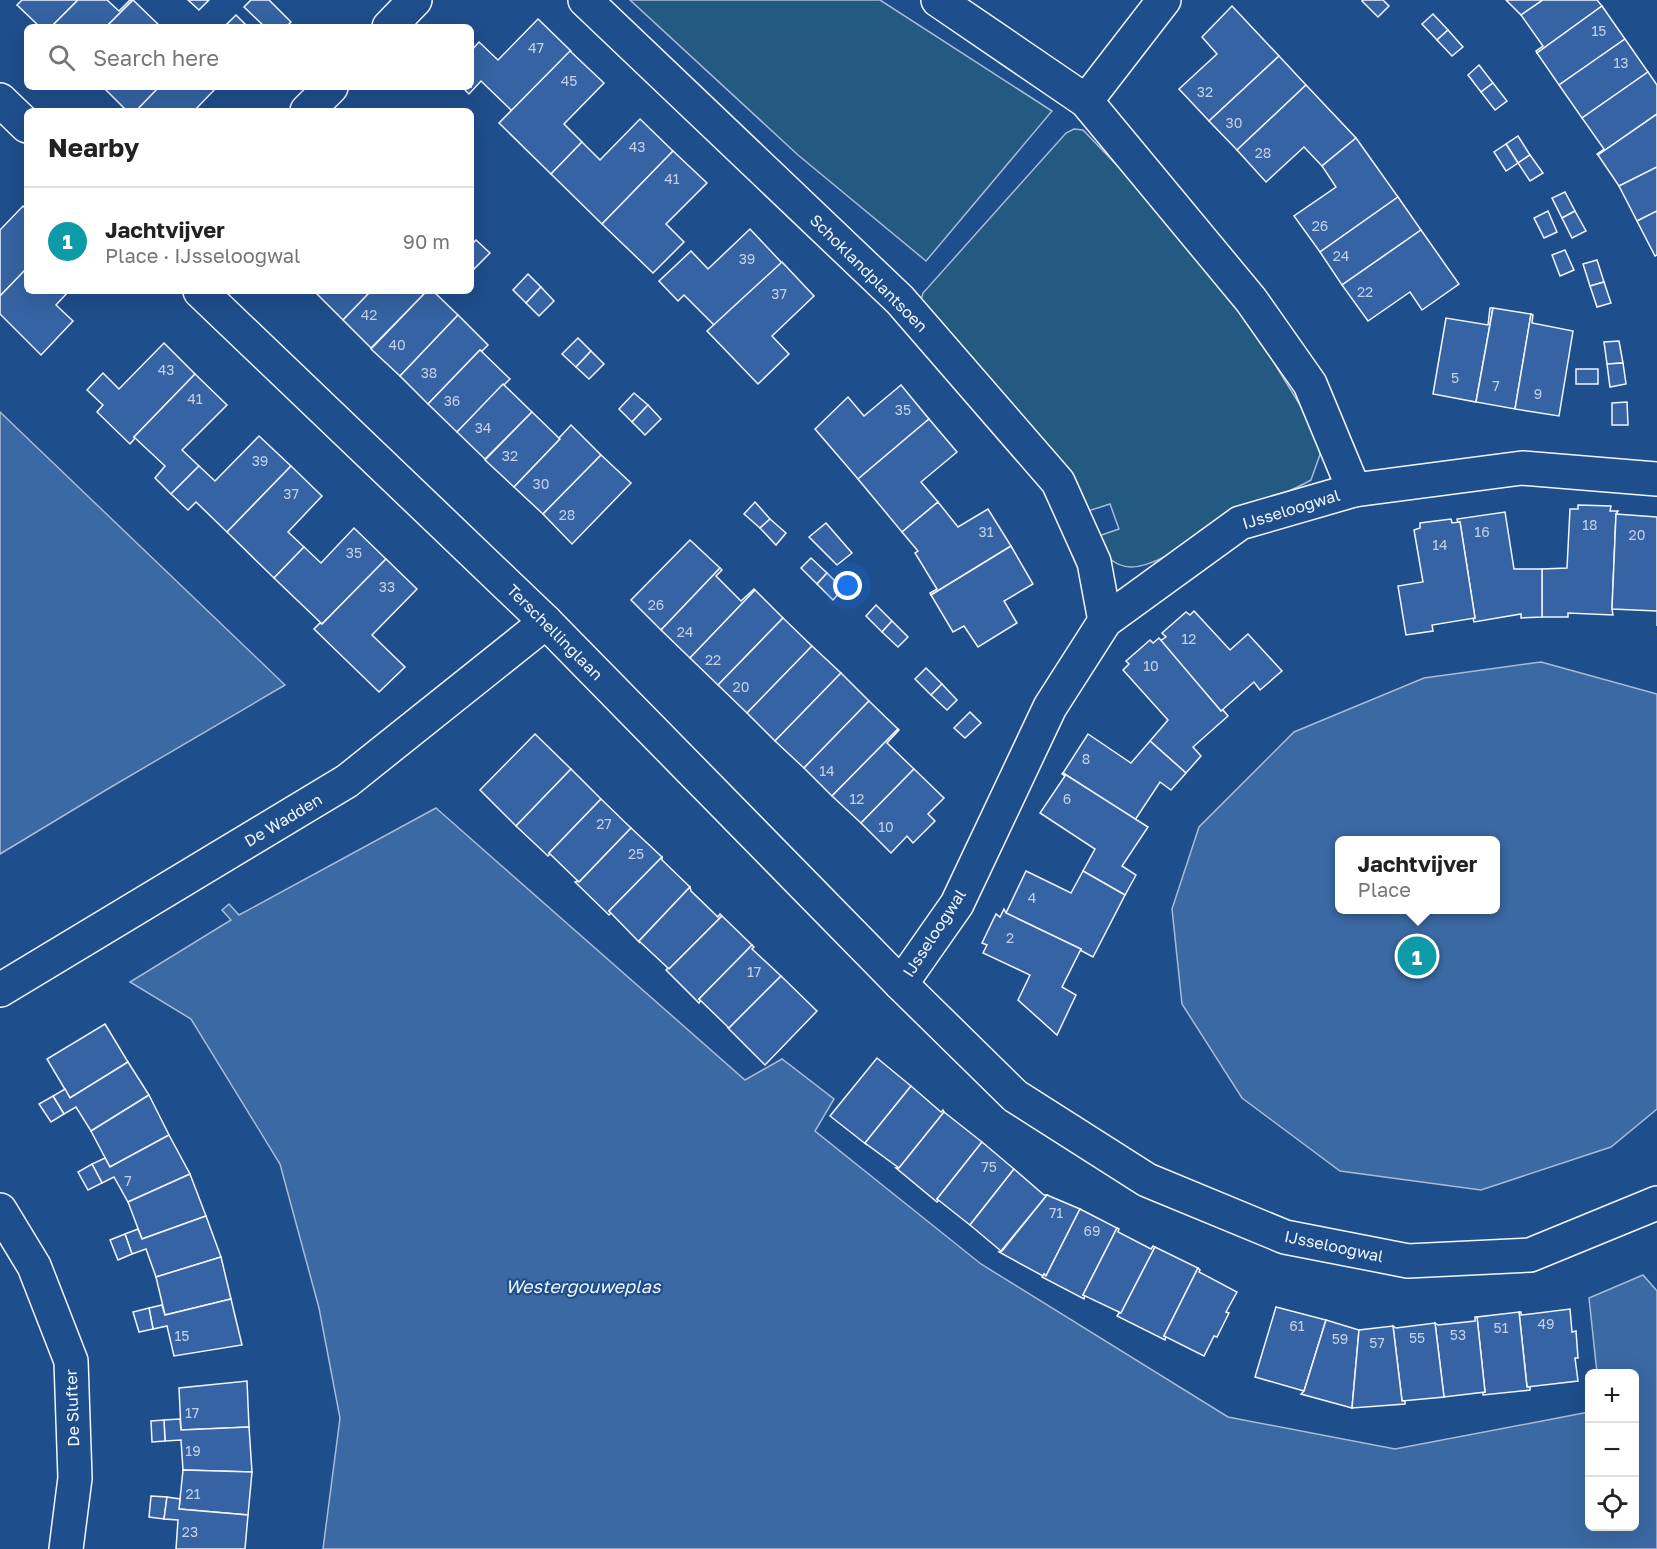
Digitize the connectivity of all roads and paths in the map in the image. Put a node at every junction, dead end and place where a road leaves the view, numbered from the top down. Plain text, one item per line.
1 (415, 0) edge
2 (585, 0) edge
3 (938, 0) edge
4 (1164, 0) edge
5 (392, 24) edge
6 (328, 90) edge
7 (0, 100) edge
8 (1086, 101) junction
9 (311, 108) edge
10 (24, 123) edge
11 (203, 294) edge
12 (1657, 479) edge
13 (1354, 490) junction
14 (1105, 621) junction
15 (546, 622) junction
16 (901, 984) junction
17 (0, 990) edge
18 (1657, 1203) edge
19 (0, 1210) edge
20 (66, 1549) edge

1 - 5 street
2 - 14 street, Schoklandplantsoen
3 - 8 street
4 - 8 street
6 - 9 street
7 - 10 street
8 - 13 street
11 - 15 street, Terschellinglaan
12 - 13 street, IJsseloogwal
13 - 14 street, IJsseloogwal
14 - 16 street, IJsseloogwal
15 - 16 street, Terschellinglaan
15 - 17 street, De Wadden
16 - 18 street, IJsseloogwal
19 - 20 street, De Slufter

